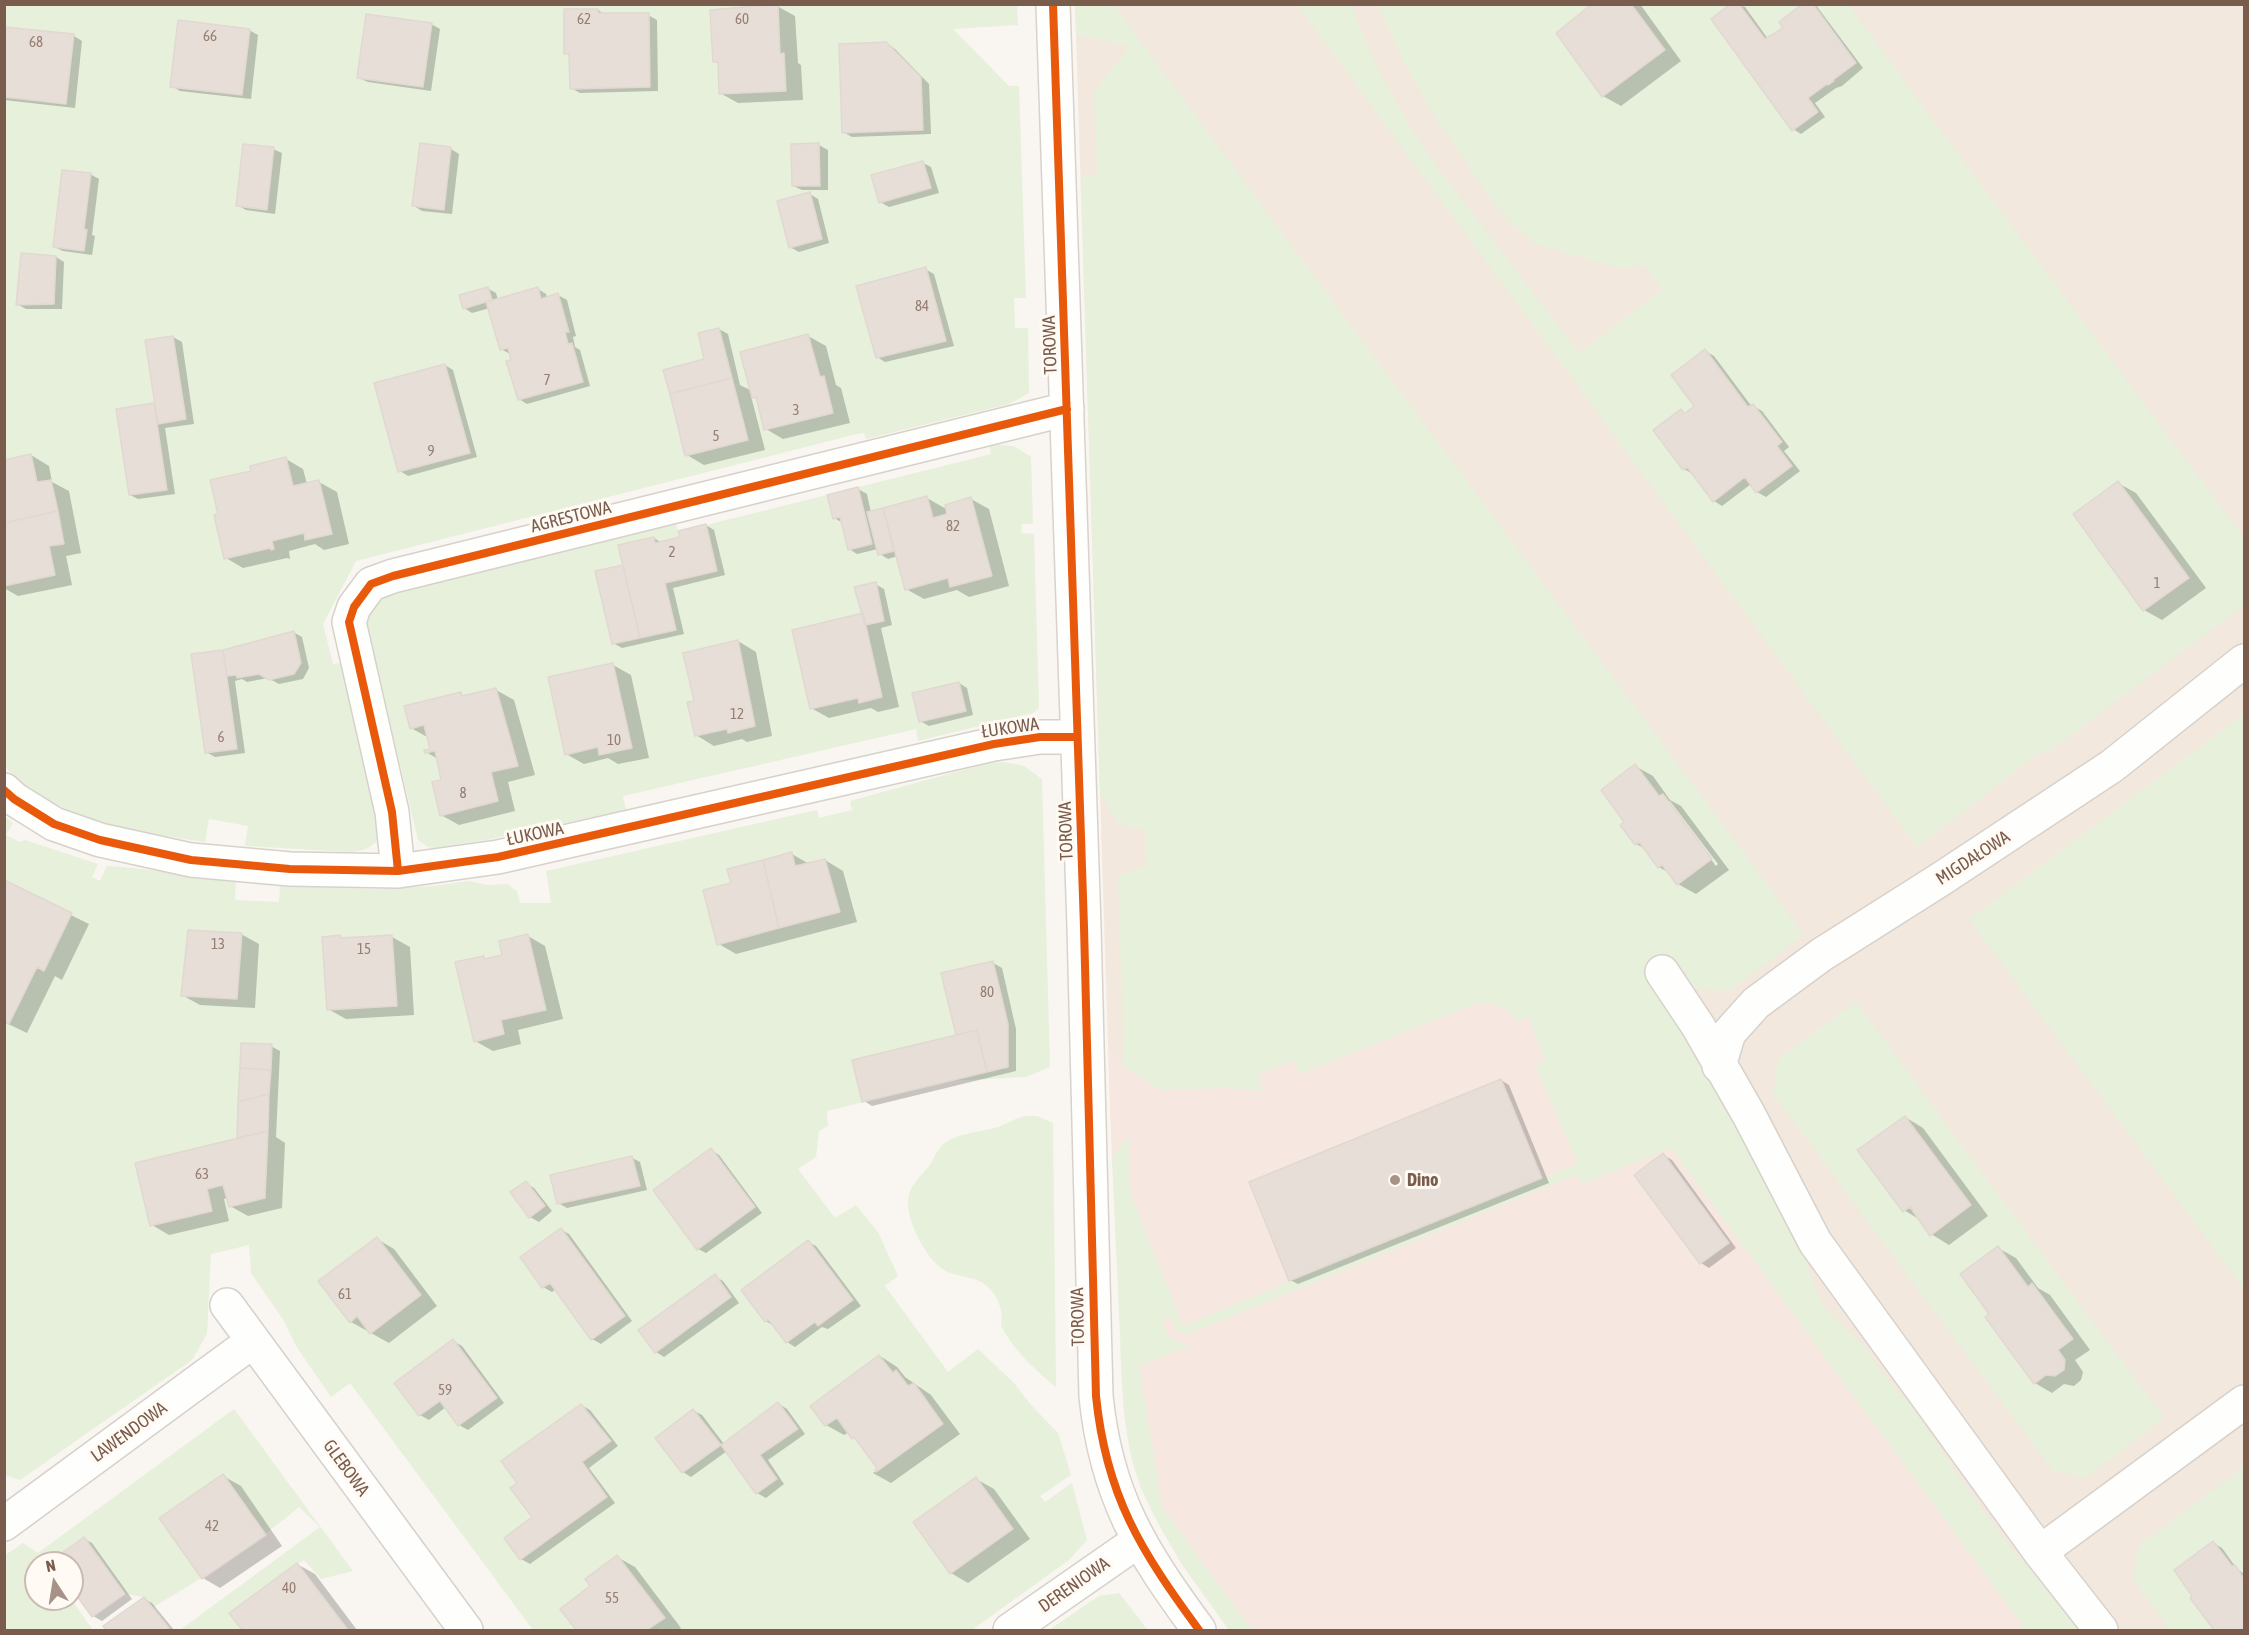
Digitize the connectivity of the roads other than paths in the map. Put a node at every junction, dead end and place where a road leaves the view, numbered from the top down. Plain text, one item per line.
1 (1053, 4) edge
2 (1067, 409) junction
3 (2244, 661) edge
4 (1077, 737) junction
5 (4, 790) edge
6 (398, 870) junction
7 (1662, 972) dead end
8 (1719, 1066) junction
9 (227, 1305) dead end
10 (253, 1341) junction
11 (2244, 1402) edge
12 (4, 1524) edge
13 (1138, 1540) junction
14 (2040, 1552) junction
15 (466, 1630) edge
16 (1010, 1630) edge
17 (1199, 1630) edge
18 (2101, 1630) edge

1 - 2 street, TOROWA
2 - 4 street, TOROWA
2 - 6 street, AGRESTOWA
3 - 8 street, MIGDAŁOWA
4 - 6 street, ŁUKOWA
4 - 13 street, TOROWA
5 - 6 street, ŁUKOWA
7 - 8 street
8 - 14 street
9 - 10 street, GLEBOWA
10 - 12 street, LAWENDOWA
10 - 15 street, GLEBOWA
11 - 14 street
13 - 16 street, DERENIOWA
13 - 17 street, TOROWA
14 - 18 street

